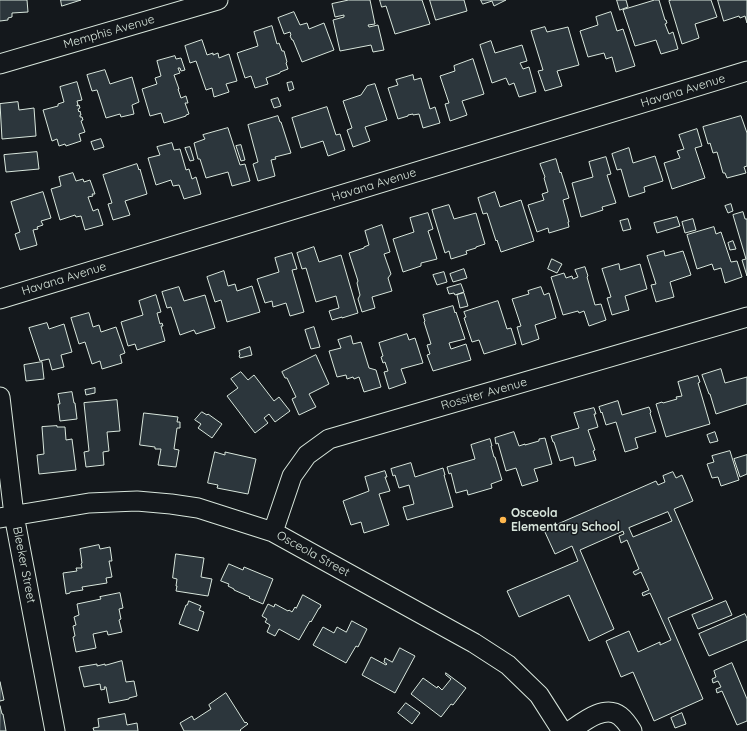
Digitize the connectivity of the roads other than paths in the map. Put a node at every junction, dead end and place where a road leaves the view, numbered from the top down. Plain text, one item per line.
1 (218, 0) edge
2 (0, 64) edge
3 (747, 71) edge
4 (0, 299) edge
5 (747, 318) edge
6 (0, 397) edge
7 (7, 517) edge
8 (273, 532) junction
9 (55, 731) edge
10 (562, 731) edge
11 (570, 731) edge
12 (632, 731) edge

1 - 2 street, Memphis Avenue
3 - 4 street, Havana Avenue
5 - 8 street, Rossiter Avenue
6 - 7 street, Bleeker Street
7 - 8 street, Osceola Street
7 - 9 street, Bleeker Street
8 - 10 street, Osceola Street
11 - 12 street

